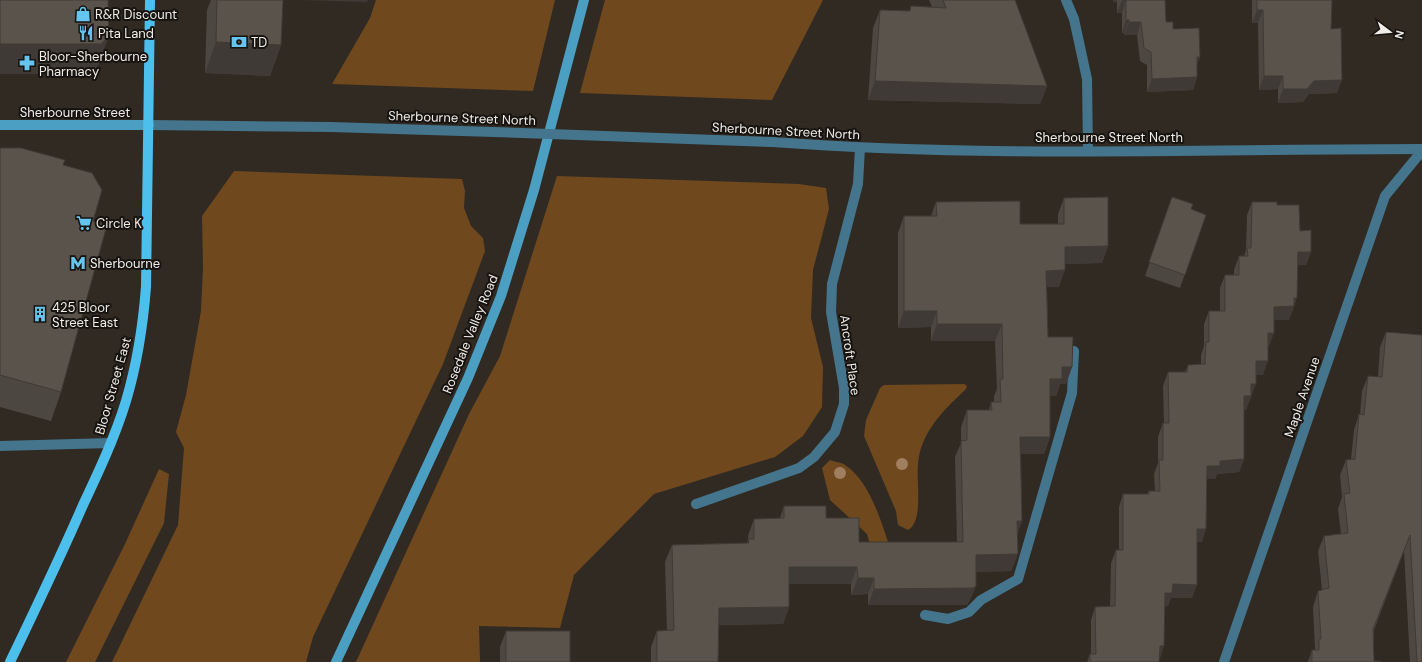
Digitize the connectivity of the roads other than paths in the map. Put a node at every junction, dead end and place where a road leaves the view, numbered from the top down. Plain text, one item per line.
1 (150, 0) edge
2 (584, 0) edge
3 (1066, 0) edge
4 (0, 125) edge
5 (149, 125) junction
6 (860, 148) junction
7 (1422, 150) edge
8 (1088, 151) junction
9 (1074, 351) edge
10 (111, 443) junction
11 (0, 446) edge
12 (696, 504) dead end
13 (925, 615) dead end
14 (10, 662) edge
15 (336, 662) edge
16 (1224, 662) edge

1 - 5 main road, Bloor Street East
2 - 15 street, Rosedale Valley Road
3 - 8 street
4 - 5 street, Sherbourne Street
5 - 6 street, Sherbourne Street North, bridge
5 - 10 main road, Bloor Street East
6 - 8 street, Sherbourne Street North
6 - 12 street, Ancroft Place
7 - 8 street, Sherbourne Street North
7 - 16 street, Maple Avenue
9 - 13 street
10 - 11 street
10 - 14 main road, Bloor Street East

